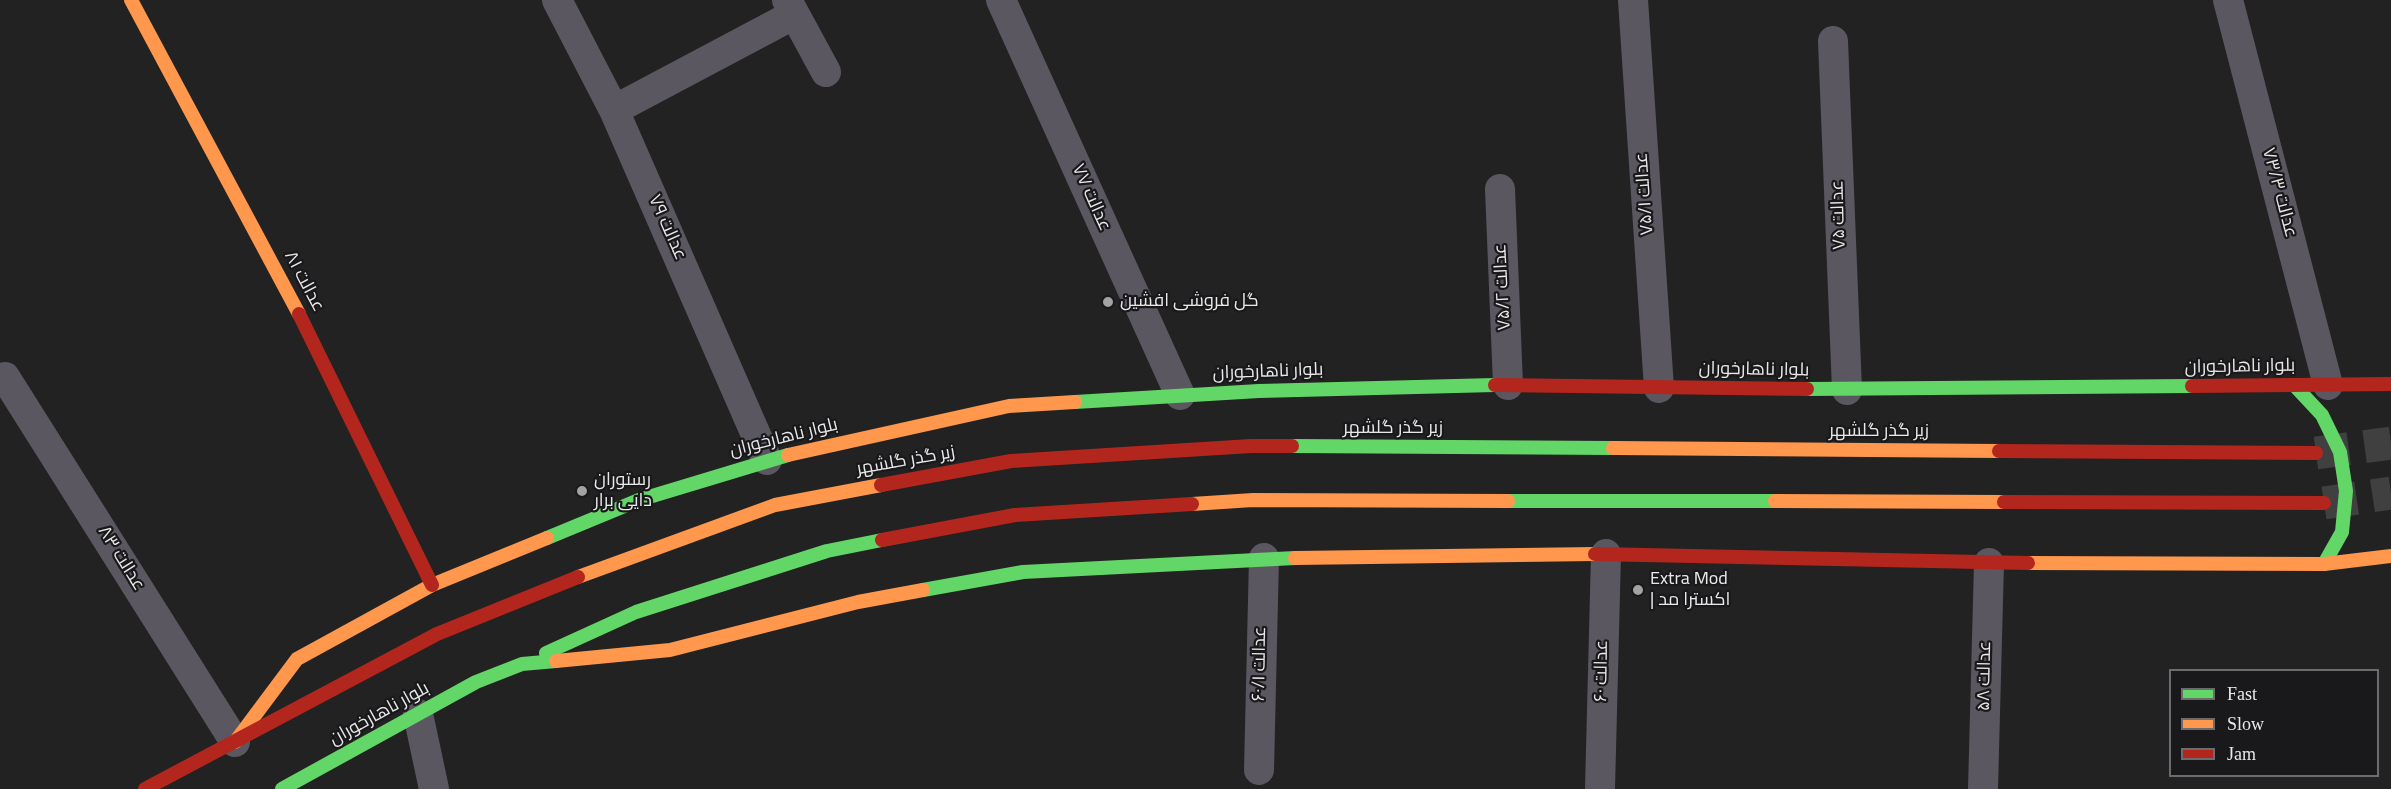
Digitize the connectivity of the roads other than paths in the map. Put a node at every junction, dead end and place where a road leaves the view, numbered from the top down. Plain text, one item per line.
1 (131, 0) edge
2 (557, 0) edge
3 (1001, 0) edge
4 (1634, 0) edge
5 (2228, 0) edge
6 (790, 8) edge
7 (1833, 41) dead end
8 (826, 72) dead end
9 (614, 110) junction
10 (1500, 189) dead end
11 (5, 377) dead end
12 (2391, 384) edge
13 (1508, 385) junction
14 (2294, 385) junction
15 (2328, 385) junction
16 (1659, 388) junction
17 (1847, 390) junction
18 (1180, 395) junction
19 (2316, 453) tunnel mouth
20 (767, 460) junction
21 (2324, 503) tunnel mouth
22 (1606, 554) junction
23 (2391, 556) edge
24 (1264, 558) junction
25 (1989, 563) junction
26 (2324, 564) junction
27 (432, 585) junction
28 (494, 610) joint
29 (522, 664) junction
30 (418, 714) junction
31 (235, 742) junction
32 (1259, 770) dead end
33 (145, 789) edge
34 (282, 789) edge
35 (434, 789) edge
36 (1600, 789) edge
37 (1983, 789) edge

1 - 27 main road, عدالت ۸۱
2 - 9 street, عدالت ۷۹
3 - 18 street, عدالت ۷۷
4 - 16 street, ۷۵/۱ عدالت
5 - 15 street, ۷۳/۳ عدالت
6 - 8 street
6 - 9 street
7 - 17 street, ۷۵ عدالت
9 - 20 street, عدالت ۷۹
10 - 13 street, ۷۵/۲ عدالت
11 - 31 street, ۸۳ عدالت
12 - 15 main road, بلوار ناهارخوران
13 - 16 main road, بلوار ناهارخوران
13 - 18 main road, بلوار ناهارخوران
14 - 15 main road, بلوار ناهارخوران
14 - 17 main road, بلوار ناهارخوران
14 - 26 main road
16 - 17 main road, بلوار ناهارخوران
18 - 20 main road, بلوار ناهارخوران
19 - 28 main road, زیر گذر گلشهر
20 - 27 main road, بلوار ناهارخوران
21 - 29 main road
22 - 24 main road, بلوار ناهارخوران
22 - 25 main road, بلوار ناهارخوران
22 - 36 street, عدالت ۶۰
23 - 26 main road, بلوار ناهارخوران
24 - 29 main road, بلوار ناهارخوران
24 - 32 street, ۶۰/۱ عدالت
25 - 26 main road, بلوار ناهارخوران
25 - 37 street, عدالت ۵۸
27 - 31 main road, بلوار ناهارخوران
28 - 31 main road, بلوار ناهارخوران
29 - 30 main road, بلوار ناهارخوران
30 - 34 main road, بلوار ناهارخوران
30 - 35 street
31 - 33 main road, بلوار ناهارخوران

